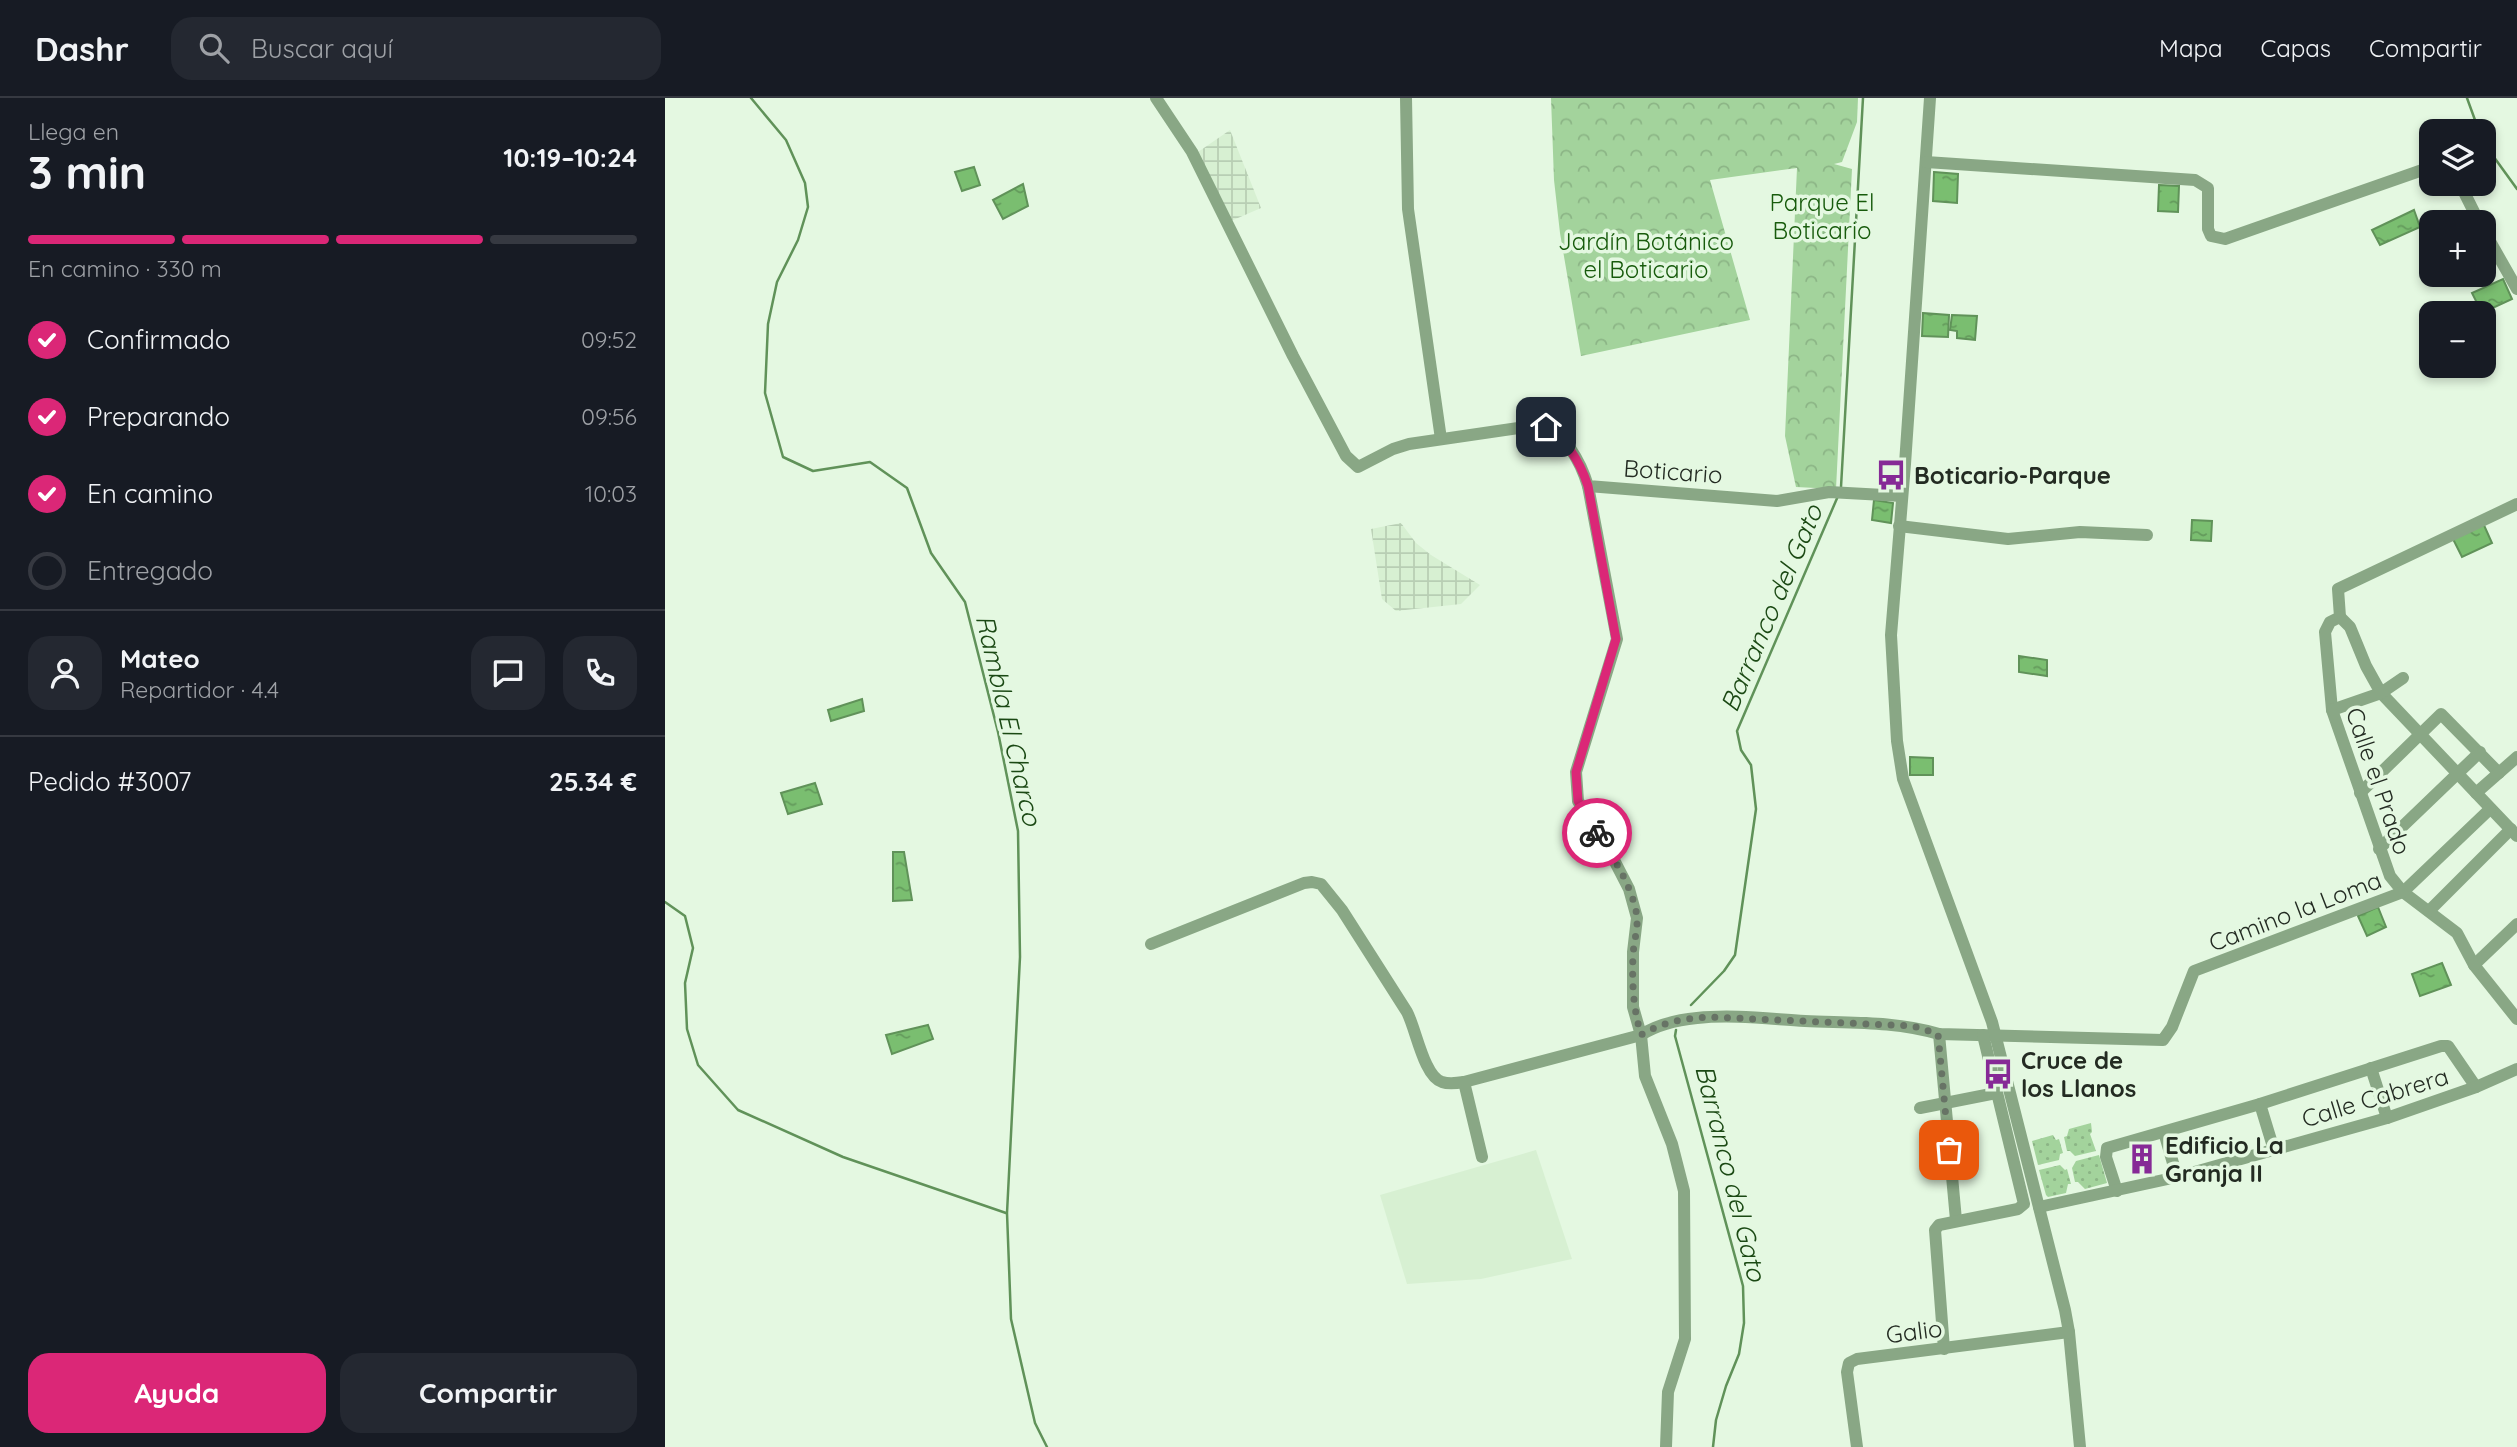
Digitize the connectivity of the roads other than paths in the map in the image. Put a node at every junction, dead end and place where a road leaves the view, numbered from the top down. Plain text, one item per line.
1 (1156, 98) edge
2 (1406, 98) edge
3 (1930, 98) edge
4 (1926, 162) junction
5 (2419, 171) edge
6 (2496, 252) edge
7 (2517, 289) edge
8 (1441, 439) junction
9 (1588, 486) junction
10 (1902, 496) junction
11 (2517, 504) edge
12 (1899, 526) junction
13 (2147, 535) dead end
14 (2340, 617) junction
15 (2403, 678) dead end
16 (2381, 693) junction
17 (2332, 710) junction
18 (2420, 734) junction
19 (2480, 752) junction
20 (2517, 757) edge
21 (2499, 773) junction
22 (2457, 774) junction
23 (2360, 793) junction
24 (2476, 793) junction
25 (2490, 809) junction
26 (2513, 827) edge
27 (2379, 849) junction
28 (2403, 892) junction
29 (2429, 911) junction
30 (2515, 930) edge
31 (1151, 944) dead end
32 (2474, 965) junction
33 (2517, 1019) edge
34 (1938, 1034) junction
35 (1641, 1035) junction
36 (1989, 1036) junction
37 (2371, 1068) junction
38 (2517, 1069) edge
39 (1464, 1083) junction
40 (2476, 1087) junction
41 (1996, 1093) junction
42 (1944, 1104) junction
43 (2260, 1104) junction
44 (1920, 1108) dead end
45 (2387, 1118) junction
46 (2164, 1132) junction
47 (2274, 1150) junction
48 (1482, 1157) dead end
49 (2177, 1177) junction
50 (2117, 1191) junction
51 (2039, 1207) junction
52 (1956, 1220) junction
53 (2069, 1332) junction
54 (1944, 1349) junction
55 (1666, 1447) edge
56 (1857, 1447) edge
57 (2080, 1447) edge

1 - 8 street, Boticario
2 - 8 street
3 - 4 street
4 - 5 street
4 - 10 street
6 - 7 street
8 - 9 street, Boticario
9 - 10 street, Boticario
9 - 35 street
10 - 12 street
11 - 14 street
12 - 13 street
12 - 36 street
14 - 16 street
14 - 17 street, Calle el Prado
15 - 16 street
16 - 17 street
16 - 18 street
17 - 23 street, Calle el Prado
18 - 19 street
18 - 22 street
18 - 23 street
19 - 21 street
19 - 22 street
20 - 21 street
21 - 24 street
22 - 24 street
22 - 27 street
23 - 27 street, Calle el Prado
24 - 25 street
25 - 26 street
25 - 28 street
26 - 29 street
27 - 28 street, Calle el Prado
28 - 29 street, Calle el Prado
28 - 36 street, Camino la Loma
29 - 32 street, Calle el Prado
30 - 32 street
31 - 39 street
32 - 33 street, Calle el Prado
34 - 35 street
34 - 36 street
34 - 42 street
35 - 39 street
35 - 55 street
36 - 41 street
36 - 51 street
37 - 40 street
37 - 43 street
37 - 45 street
38 - 40 street, Calle Cabrera
39 - 48 street
40 - 45 street, Calle Cabrera
41 - 42 street
41 - 52 street
42 - 44 street
42 - 52 street
43 - 46 street
43 - 47 street
45 - 47 street, Calle Cabrera
46 - 49 street
46 - 50 street
47 - 49 street, Calle Cabrera
49 - 50 street, Calle Cabrera
50 - 51 street, Calle Cabrera
51 - 53 street
52 - 54 street
53 - 54 street, Galio
53 - 57 street
54 - 56 street, Galio

